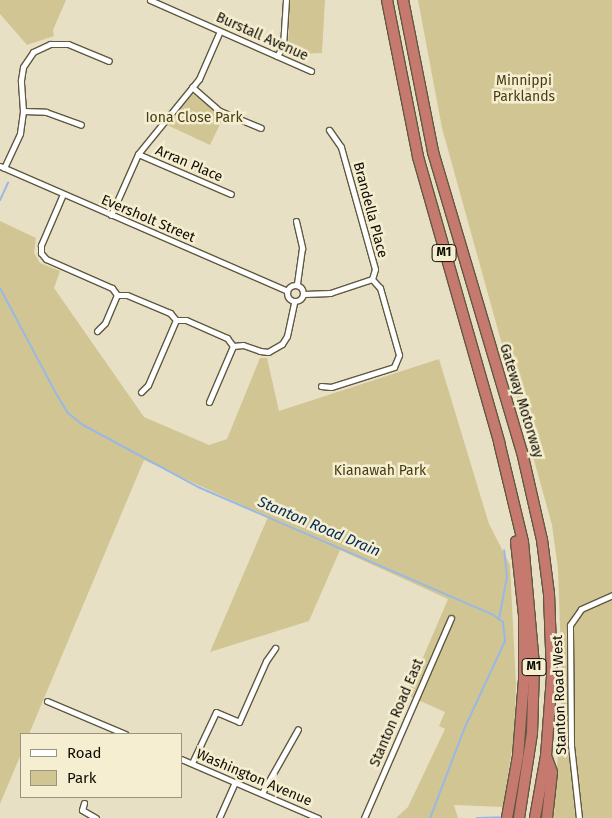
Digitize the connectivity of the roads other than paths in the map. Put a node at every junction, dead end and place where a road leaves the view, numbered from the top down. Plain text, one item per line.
1 (150, 0) edge
2 (286, 0) edge
3 (387, 0) edge
4 (404, 0) edge
5 (220, 31) junction
6 (277, 56) junction
7 (108, 61) dead end
8 (311, 71) dead end
9 (192, 87) junction
10 (23, 111) junction
11 (81, 125) dead end
12 (261, 128) dead end
13 (329, 130) dead end
14 (138, 154) junction
15 (2, 167) edge
16 (63, 194) junction
17 (231, 194) dead end
18 (111, 215) junction
19 (296, 221) dead end
20 (372, 279) junction
21 (297, 284) junction
22 (287, 291) junction
23 (304, 294) junction
24 (117, 295) junction
25 (294, 302) junction
26 (176, 320) junction
27 (97, 331) dead end
28 (233, 346) junction
29 (321, 386) dead end
30 (141, 392) dead end
31 (209, 402) dead end
32 (514, 503) junction
33 (612, 595) edge
34 (451, 618) dead end
35 (275, 648) dead end
36 (47, 701) dead end
37 (298, 729) dead end
38 (123, 733) edge
39 (546, 756) junction
40 (182, 759) edge
41 (192, 763) junction
42 (235, 782) junction
43 (262, 793) junction
44 (84, 803) dead end
45 (96, 818) edge
46 (219, 818) edge
47 (318, 818) edge
48 (364, 818) edge
49 (507, 818) edge
50 (520, 818) edge
51 (535, 818) edge
52 (546, 818) edge
53 (579, 818) edge

1 - 5 street, Burstall Avenue
2 - 6 street
3 - 32 highway, M1
4 - 39 highway, Gateway Motorway / M1
5 - 6 street, Burstall Avenue
5 - 9 street
6 - 8 street, Burstall Avenue
7 - 10 street
9 - 12 street
9 - 14 street
10 - 11 street
10 - 15 street
13 - 20 street, Brandella Place
14 - 17 street, Arran Place
14 - 18 street
15 - 16 street, Eversholt Street
16 - 18 street, Eversholt Street
16 - 24 street
18 - 22 street, Eversholt Street
19 - 21 street
20 - 23 street
20 - 29 street, Brandella Place
21 - 22 street
21 - 23 street
22 - 25 street
23 - 25 street
24 - 26 street
24 - 27 street
25 - 28 street
26 - 28 street
26 - 30 street
28 - 31 street
32 - 49 highway
32 - 50 highway, M1
33 - 53 street, Stanton Road West
34 - 48 street, Stanton Road East
35 - 41 street
36 - 38 street
37 - 43 street
39 - 51 highway, Gateway Motorway / M1
39 - 52 highway
40 - 41 street, Washington Avenue
41 - 42 street, Washington Avenue
42 - 43 street, Washington Avenue
42 - 46 street
43 - 47 street, Washington Avenue
44 - 45 street

